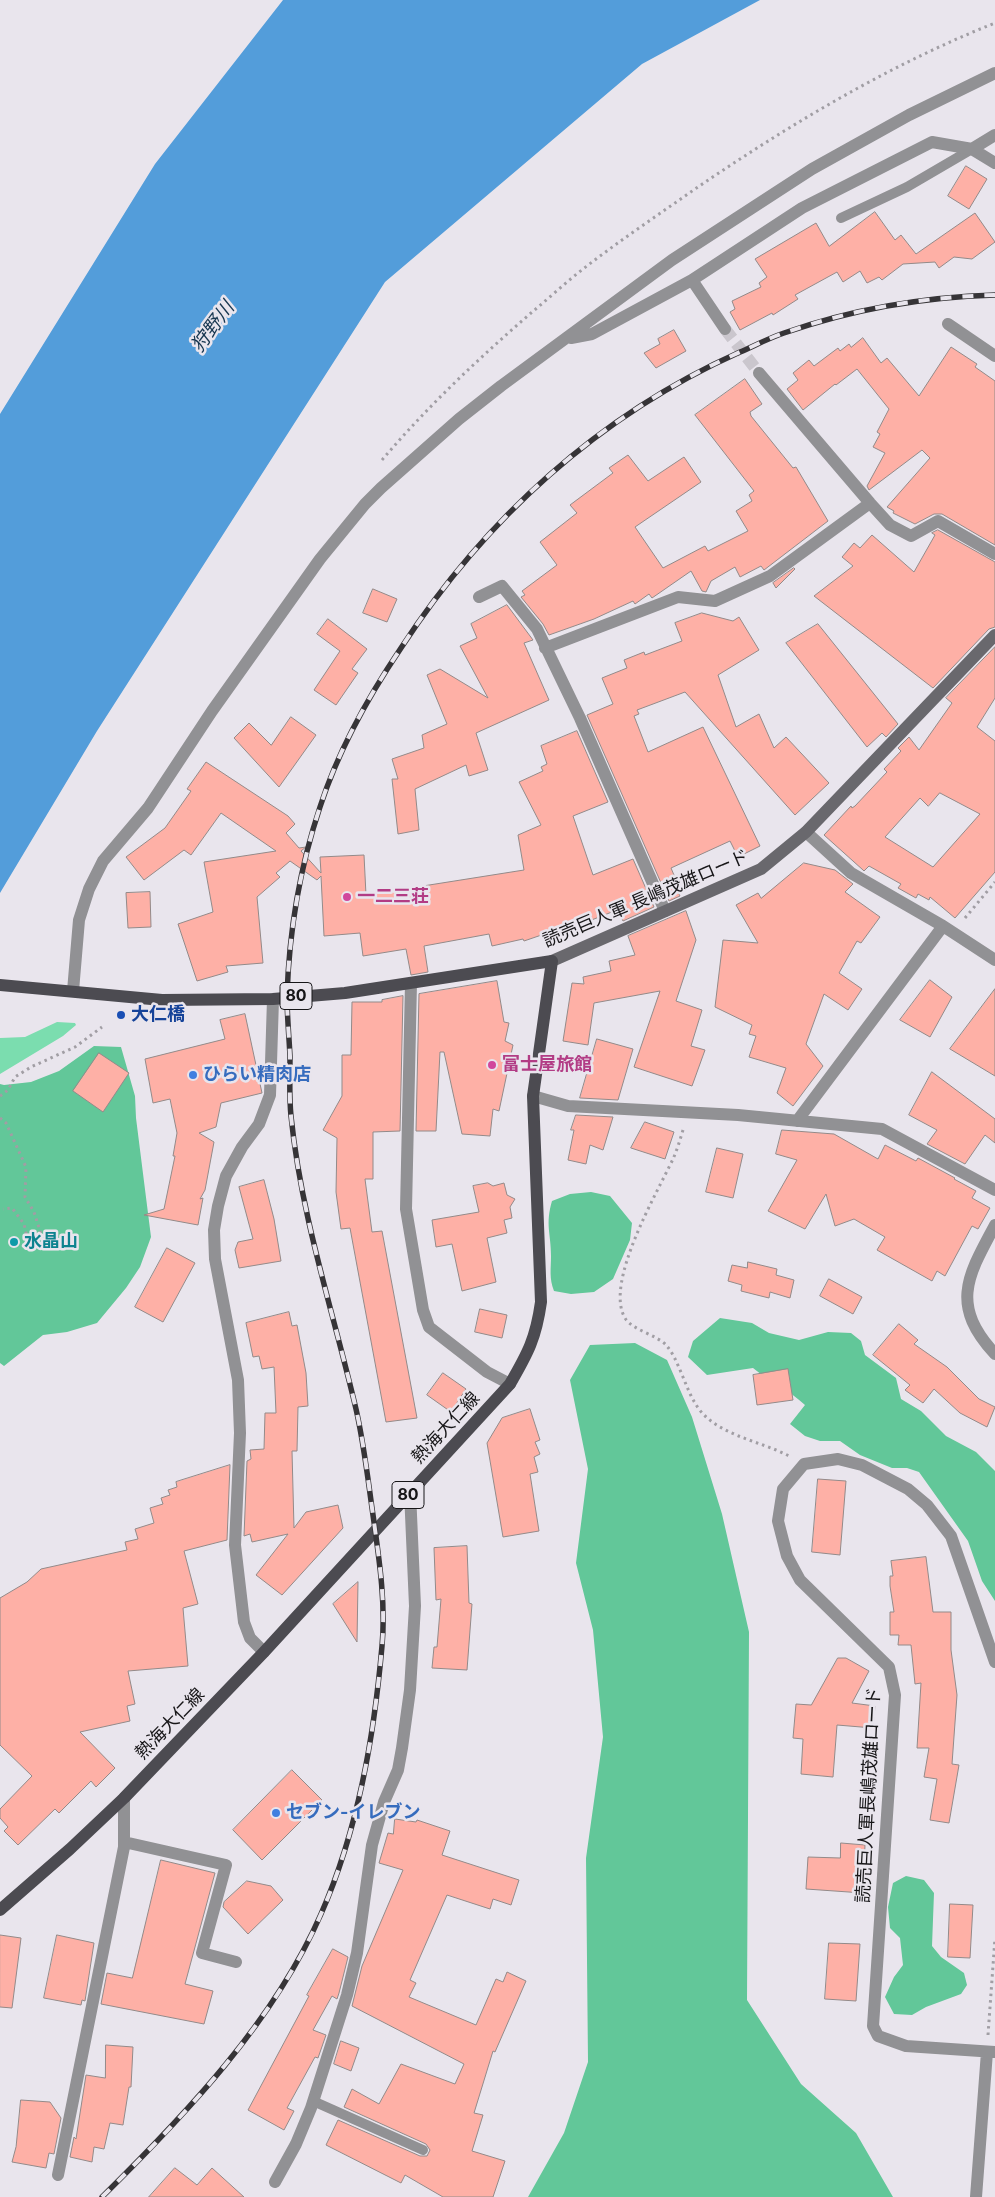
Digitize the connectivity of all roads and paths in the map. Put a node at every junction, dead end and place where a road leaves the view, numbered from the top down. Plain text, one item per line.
1 (995, 23) edge
2 (995, 73) edge
3 (995, 135) edge
4 (972, 149) junction
5 (995, 163) edge
6 (841, 218) dead end
7 (692, 280) junction
8 (948, 324) dead end
9 (726, 329) tunnel mouth
10 (566, 339) junction
11 (995, 356) edge
12 (759, 373) tunnel mouth
13 (381, 462) dead end
14 (870, 503) junction
15 (995, 554) edge
16 (479, 597) dead end
17 (995, 635) edge
18 (545, 648) junction
19 (806, 832) junction
20 (995, 882) edge
21 (665, 911) junction
22 (948, 930) junction
23 (995, 960) edge
24 (552, 961) junction
25 (411, 983) junction
26 (0, 985) edge
27 (73, 991) junction
28 (273, 999) junction
29 (102, 1027) dead end
30 (0, 1096) edge
31 (533, 1096) junction
32 (689, 1113) junction
33 (0, 1118) edge
34 (796, 1121) junction
35 (995, 1190) edge
36 (3, 1209) dead end
37 (995, 1225) edge
38 (995, 1354) edge
39 (510, 1384) junction
40 (804, 1464) junction
41 (410, 1492) junction
42 (264, 1652) junction
43 (995, 1662) edge
44 (124, 1798) junction
45 (124, 1842) junction
46 (0, 1910) edge
47 (995, 1938) edge
48 (236, 1962) dead end
49 (991, 2052) edge
50 (313, 2102) junction
51 (423, 2150) dead end
52 (58, 2175) dead end
53 (275, 2182) dead end
54 (976, 2197) edge

1 - 13 path
2 - 10 street
3 - 4 street
4 - 5 street
4 - 6 lane
4 - 7 street
7 - 9 street
7 - 10 street
8 - 11 street
10 - 27 street
12 - 14 street
14 - 15 street
14 - 18 street
16 - 18 street
17 - 19 main road, 読売巨人軍 長嶋茂雄ロード
18 - 21 street
19 - 21 main road, 読売巨人軍 長嶋茂雄ロード
19 - 22 street
20 - 22 path
21 - 24 main road, 読売巨人軍 長嶋茂雄ロード
22 - 23 street
22 - 34 street
24 - 25 main road, 読売巨人軍 長嶋茂雄ロード / 80
24 - 31 main road, 熱海大仁線 / 80
25 - 28 main road, 読売巨人軍 長嶋茂雄ロード / 80
25 - 39 street
26 - 27 main road, 読売巨人軍 長嶋茂雄ロード / 80
27 - 28 main road, 読売巨人軍 長嶋茂雄ロード / 80
28 - 42 street
29 - 30 path
31 - 32 street
31 - 39 main road, 熱海大仁線 / 80
32 - 34 street
32 - 40 path
33 - 36 path
34 - 35 street
37 - 38 street
39 - 41 main road, 熱海大仁線 / 80
40 - 43 street
40 - 49 street, 読売巨人軍長嶋茂雄ロード
41 - 42 main road, 熱海大仁線 / 80
41 - 50 street
42 - 44 main road, 熱海大仁線 / 80
44 - 45 street
44 - 46 main road, 熱海大仁線 / 80
45 - 48 street
45 - 52 street
47 - 49 path
49 - 54 street
50 - 51 lane
50 - 53 street

